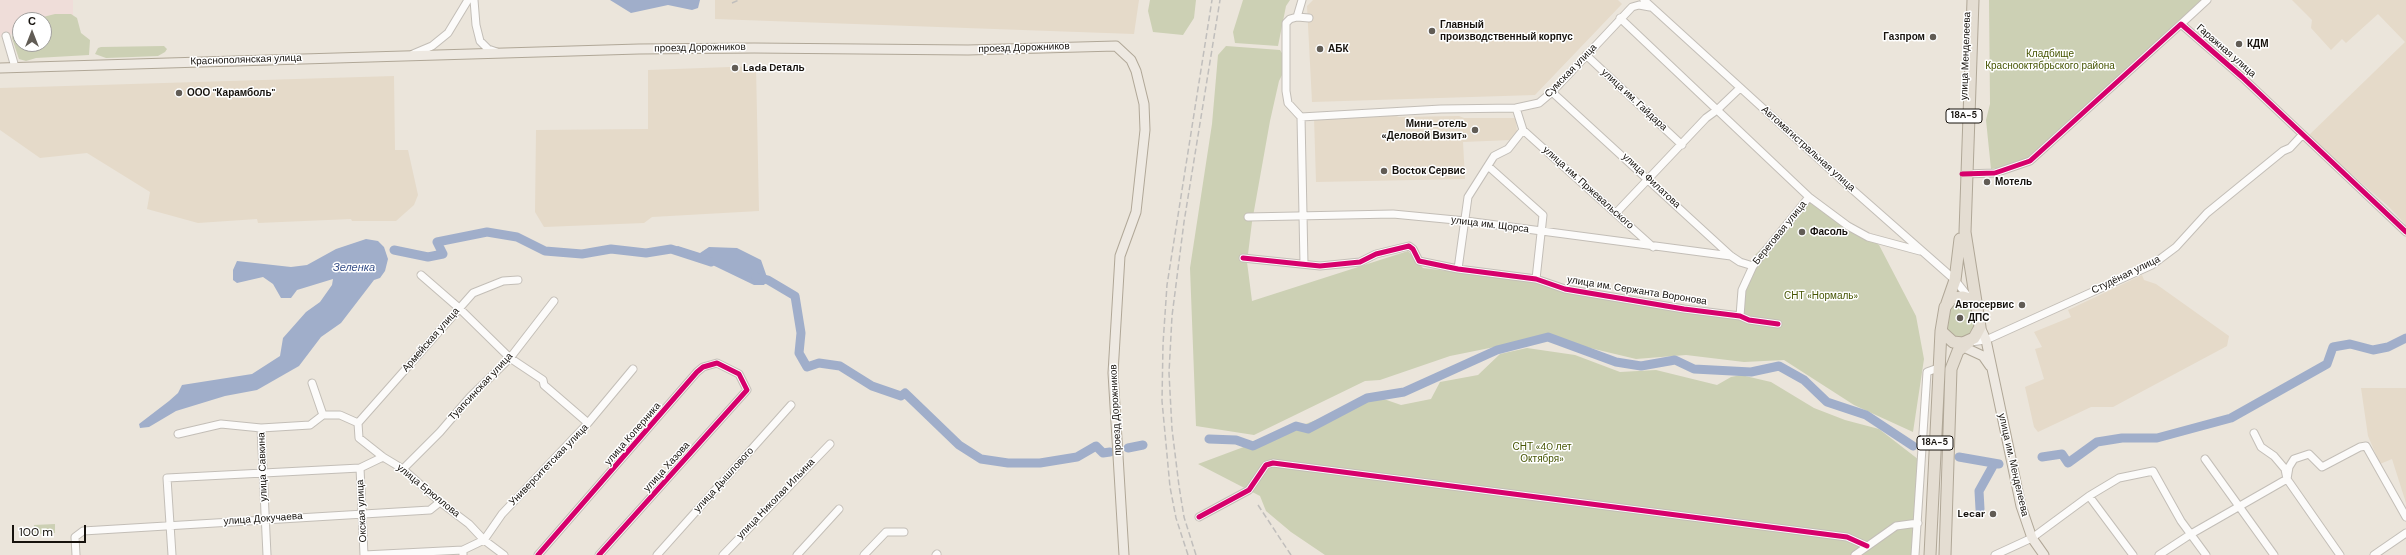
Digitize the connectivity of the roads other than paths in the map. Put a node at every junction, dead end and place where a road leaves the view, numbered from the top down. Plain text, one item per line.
1 (468, 0) edge
2 (474, 0) edge
3 (1302, 0) edge
4 (1644, 0) edge
5 (1968, 0) edge
6 (1973, 0) edge
7 (2206, 0) edge
8 (1652, 7) junction
9 (1297, 17) junction
10 (1309, 18) dead end
11 (1620, 18) junction
12 (2181, 24) junction
13 (6, 36) dead end
14 (503, 54) junction
15 (410, 55) junction
16 (1586, 55) junction
17 (15, 67) junction
18 (0, 68) edge
19 (1740, 88) junction
20 (1552, 92) junction
21 (1516, 108) junction
22 (1717, 110) junction
23 (1301, 117) junction
24 (1523, 130) junction
25 (2302, 135) junction
26 (1682, 145) junction
27 (1488, 166) junction
28 (1964, 174) junction
29 (1649, 179) junction
30 (1809, 197) junction
31 (1616, 213) junction
32 (1303, 216) junction
33 (1248, 218) dead end
34 (1466, 221) junction
35 (1541, 231) junction
36 (2406, 232) edge
37 (1653, 247) junction
38 (1924, 253) junction
39 (1731, 256) junction
40 (1243, 258) dead end
41 (1304, 264) junction
42 (1753, 266) junction
43 (1458, 269) junction
44 (421, 275) dead end
45 (1536, 279) junction
46 (518, 280) dead end
47 (1955, 280) junction
48 (554, 301) dead end
49 (1947, 302) junction
50 (1973, 303) junction
51 (459, 308) junction
52 (1740, 316) junction
53 (1778, 324) dead end
54 (1980, 327) junction
55 (1941, 331) junction
56 (1986, 340) junction
57 (1962, 344) junction
58 (510, 358) junction
59 (1938, 368) junction
60 (633, 369) dead end
61 (1992, 371) junction
62 (312, 383) dead end
63 (747, 390) joint
64 (791, 405) dead end
65 (323, 415) junction
66 (358, 423) junction
67 (588, 423) junction
68 (261, 428) junction
69 (2254, 433) dead end
70 (178, 434) dead end
71 (830, 444) dead end
72 (383, 457) junction
73 (2205, 459) dead end
74 (360, 468) junction
75 (403, 469) junction
76 (262, 474) junction
77 (2287, 479) junction
78 (2089, 496) junction
79 (440, 502) junction
80 (2238, 506) junction
81 (839, 509) dead end
82 (363, 512) junction
83 (1199, 517) dead end
84 (2406, 517) edge
85 (264, 519) junction
86 (1918, 522) junction
87 (170, 525) junction
88 (904, 532) dead end
89 (2406, 533) edge
90 (2191, 534) junction
91 (2032, 538) junction
92 (484, 540) junction
93 (1867, 546) junction
94 (463, 553) edge
95 (76, 555) edge
96 (172, 555) edge
97 (266, 555) edge
98 (364, 555) edge
99 (504, 555) edge
100 (538, 555) edge
101 (599, 555) edge
102 (657, 555) edge
103 (723, 555) edge
104 (797, 555) edge
105 (864, 555) edge
106 (1124, 555) edge
107 (1855, 555) edge
108 (1915, 555) edge
109 (1930, 555) edge
110 (1945, 555) edge
111 (1995, 555) edge
112 (2044, 555) edge
113 (2133, 555) edge
114 (2159, 555) edge
115 (2206, 555) edge
116 (2274, 555) edge
117 (2340, 555) edge
118 (2374, 555) edge

1 - 15 street, Краснополянская улица
2 - 14 street
3 - 9 street
4 - 8 street, Автомагистральная улица
5 - 28 highway, улица Менделеева / 18А-5
6 - 28 highway, улица Менделеева / 18А-5
7 - 12 street
8 - 11 street, Сумская улица
8 - 19 street, Автомагистральная улица
9 - 10 street
9 - 23 street
11 - 16 street, Сумская улица
11 - 22 street
12 - 25 street, Гаражная улица
12 - 28 street, Гаражная улица
13 - 17 street
14 - 15 main road, проезд Дорожников
14 - 106 main road, проезд Дорожников
15 - 17 main road, Краснополянская улица
16 - 20 street, Сумская улица
16 - 26 street, улица им. Гайдара
17 - 18 main road, Краснополянская улица
19 - 22 street
19 - 38 street, Автомагистральная улица
20 - 21 street, Сумская улица
20 - 29 street, улица Филатова
21 - 23 street, Сумская улица
21 - 24 street
22 - 26 street
22 - 30 street
23 - 32 street
24 - 27 street
24 - 31 street, улица им. Пржевальского
25 - 36 street, Гаражная улица
25 - 56 street, Студёная улица
26 - 29 street
27 - 34 street
27 - 35 street
28 - 47 highway, улица Менделеева / 18А-5
28 - 50 highway, улица Менделеева / 18А-5
29 - 31 street
29 - 39 street, улица Филатова
30 - 38 street
30 - 42 street, Береговая улица
31 - 37 street, улица им. Пржевальского
32 - 33 street, улица им. Щорса
32 - 34 street, улица им. Щорса
32 - 41 street
34 - 35 street, улица им. Щорса
34 - 43 street
35 - 37 street, улица им. Щорса
35 - 45 street
37 - 39 street, улица им. Щорса
38 - 47 street, Автомагистральная улица
39 - 42 street, улица Филатова
40 - 41 street, улица им. Сержанта Воронова
41 - 43 street, улица им. Сержанта Воронова
42 - 52 street, Береговая улица
43 - 45 street, улица им. Сержанта Воронова
44 - 51 street
45 - 52 street, улица им. Сержанта Воронова
46 - 51 street, Армейская улица
47 - 49 highway, 18А-5
47 - 50 street, Автомагистральная улица
48 - 58 street, Туапсинская улица
49 - 50 highway
49 - 55 highway, 18А-5
50 - 54 highway, 18А-5
51 - 58 street
51 - 66 street, Армейская улица
52 - 53 street, улица им. Сержанта Воронова
54 - 56 main road
54 - 57 highway, 18А-5
55 - 57 highway
55 - 59 highway, 18А-5
56 - 57 street, Студёная улица
56 - 61 main road
57 - 61 main road
57 - 110 highway, 18А-5
58 - 67 street
58 - 75 street, Туапсинская улица
59 - 86 street
59 - 109 highway, 18А-5
60 - 67 street, Университетская улица
61 - 91 main road, улица им. Менделеева
62 - 65 street
63 - 100 street, улица Коперника
63 - 101 street, улица Хазова
64 - 102 street, улица Дышлового
65 - 66 street
65 - 68 street
66 - 72 street, улица Брюллова
67 - 92 street, Университетская улица
68 - 70 street
68 - 76 street, улица Савкина
69 - 77 street
71 - 103 street, улица Николая Ильина
72 - 74 street
72 - 75 street, улица Брюллова
73 - 80 street
74 - 76 street
74 - 82 street, Окская улица
75 - 79 street, улица Брюллова
76 - 85 street, улица Савкина
76 - 87 street
77 - 80 street
77 - 84 street
77 - 117 street
78 - 90 street
78 - 91 street
78 - 113 street
79 - 82 street, улица Докучаева
79 - 92 street, улица Брюллова
80 - 90 street
80 - 116 street
81 - 104 street
82 - 85 street, улица Докучаева
82 - 98 street, Окская улица
83 - 93 street
85 - 87 street, улица Докучаева
85 - 97 street, улица Савкина
86 - 93 street
86 - 108 street
87 - 95 street, улица Докучаева
87 - 96 street
88 - 105 street
89 - 118 street
90 - 114 street
90 - 115 street
91 - 111 street
91 - 112 main road, улица им. Менделеева
92 - 94 street, Университетская улица
92 - 99 street, улица Брюллова
93 - 107 street
94 - 98 street

